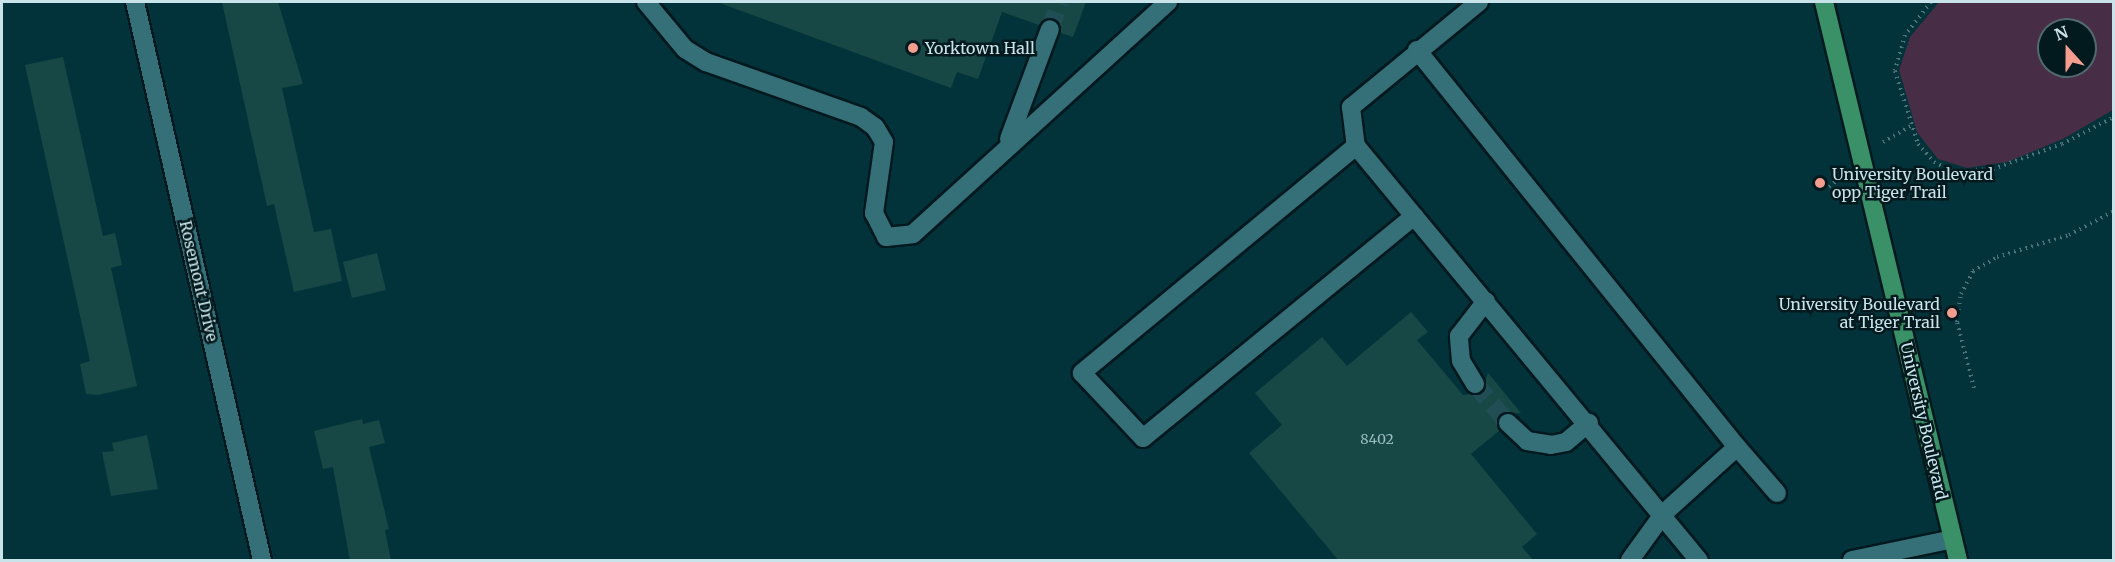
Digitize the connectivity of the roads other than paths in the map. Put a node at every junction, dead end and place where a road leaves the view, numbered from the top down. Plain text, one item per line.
1 (135, 2) edge
2 (646, 2) edge
3 (1168, 2) edge
4 (1479, 2) edge
5 (1824, 2) edge
6 (1050, 29) tunnel mouth
7 (1417, 50) junction
8 (1008, 141) junction
9 (1356, 146) junction
10 (1414, 216) junction
11 (1486, 301) junction
12 (1475, 384) tunnel mouth
13 (1508, 423) tunnel mouth
14 (1589, 423) junction
15 (1737, 447) junction
16 (1777, 493) dead end
17 (1665, 513) junction
18 (1953, 539) junction
19 (262, 561) edge
20 (1630, 561) edge
21 (1699, 561) edge
22 (1852, 561) edge
23 (1958, 561) edge

1 - 19 street, Rosemont Drive
2 - 8 street
3 - 8 street
4 - 7 street
5 - 18 main road, University Boulevard
6 - 8 street
7 - 9 street
7 - 15 street
9 - 10 street
9 - 10 street
10 - 11 street
11 - 12 street
11 - 14 street
13 - 14 street
14 - 17 street
15 - 16 street
15 - 17 street
17 - 20 street
17 - 21 street
18 - 22 street
18 - 23 main road, University Boulevard

